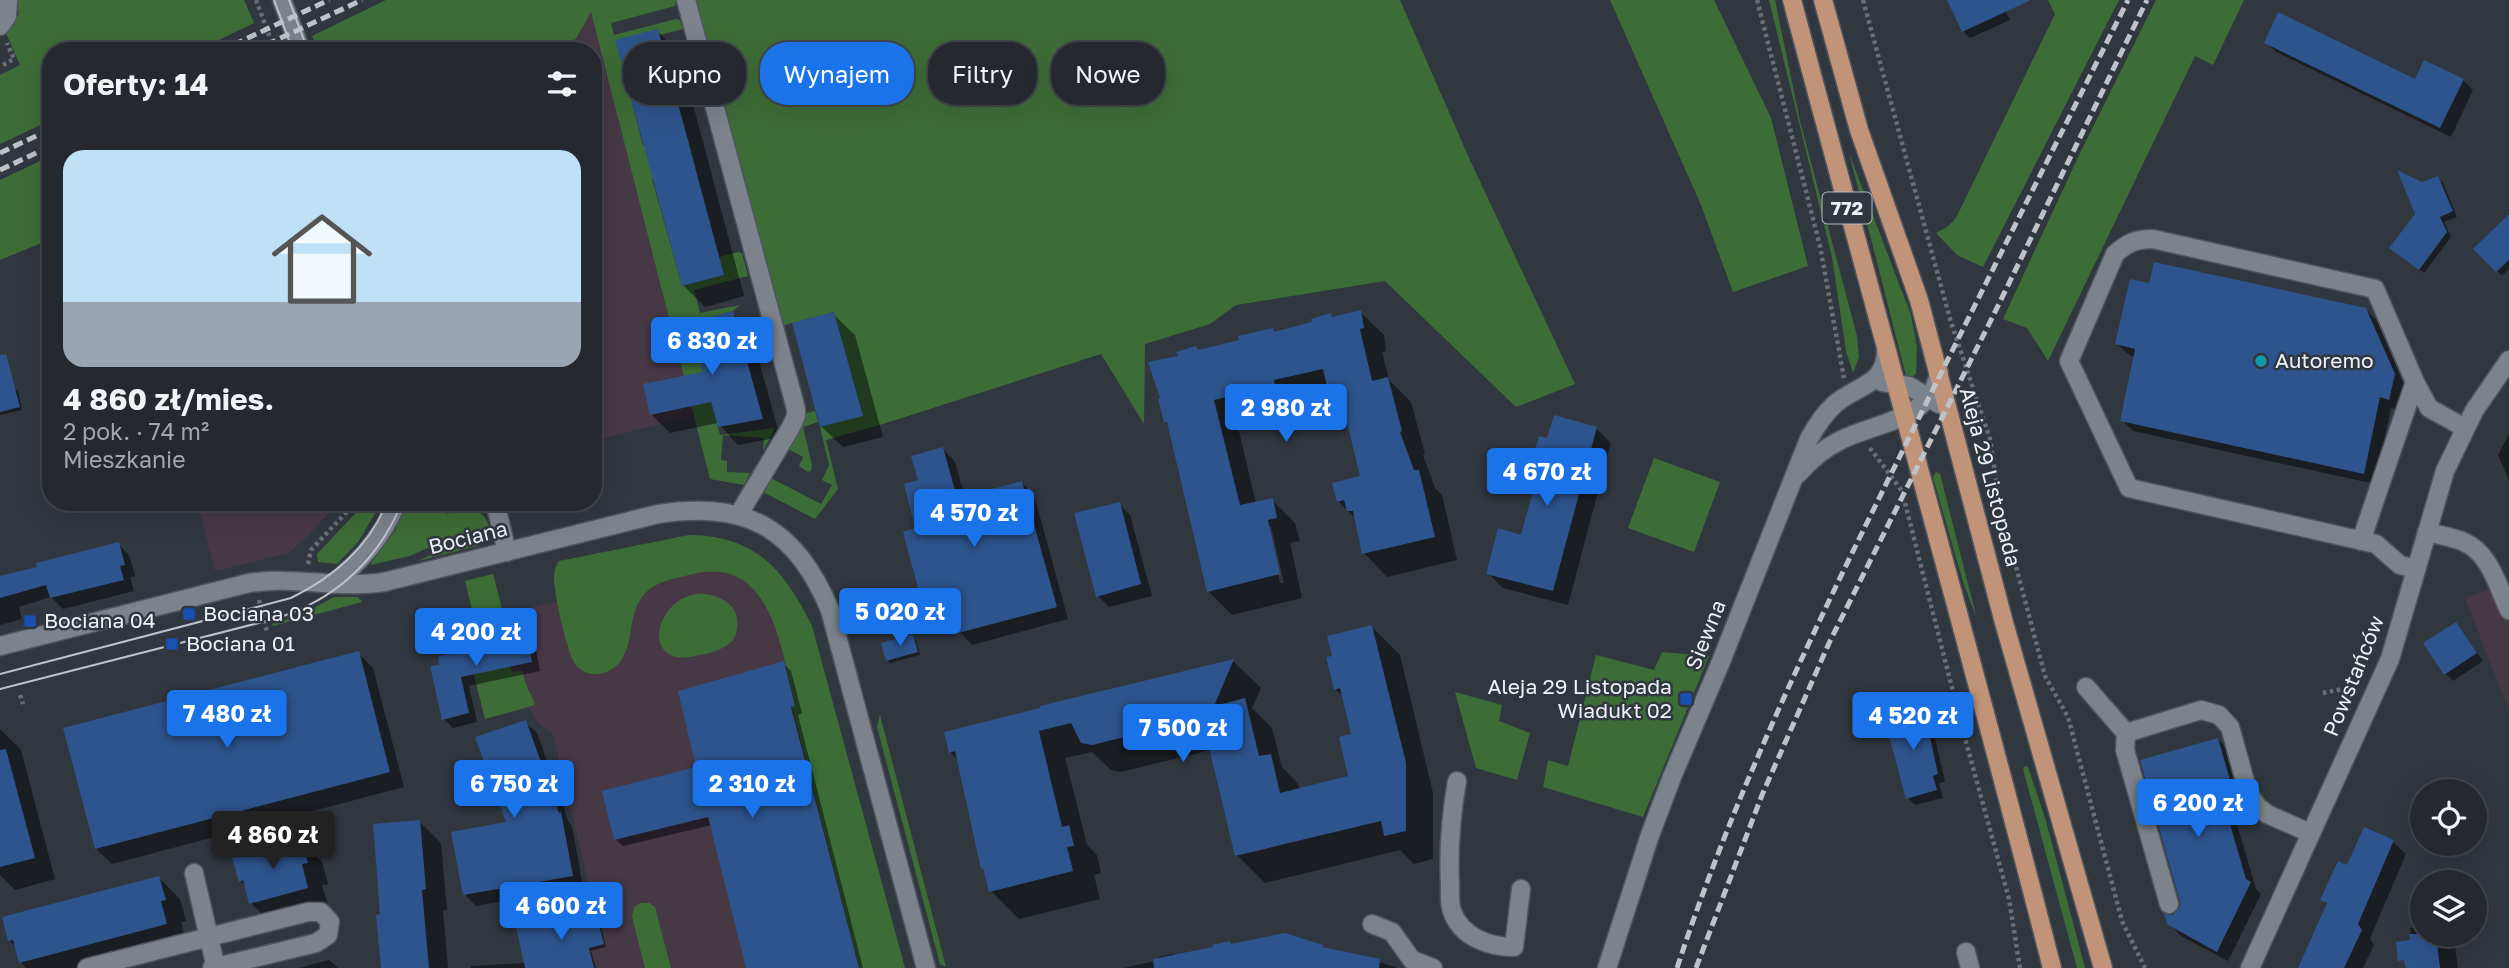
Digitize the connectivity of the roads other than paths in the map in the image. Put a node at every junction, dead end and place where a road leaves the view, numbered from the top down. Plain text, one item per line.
1 (8, 0) edge
2 (282, 0) edge
3 (686, 0) edge
4 (1792, 0) edge
5 (1823, 0) edge
6 (0, 26) edge
7 (298, 42) edge
8 (1886, 351) junction
9 (2509, 360) edge
10 (1939, 372) junction
11 (1895, 382) junction
12 (2415, 382) junction
13 (1868, 383) junction
14 (1930, 397) junction
15 (1904, 416) junction
16 (2465, 428) junction
17 (1954, 431) junction
18 (1794, 478) junction
19 (393, 511) edge
20 (497, 511) edge
21 (739, 514) junction
22 (2427, 532) junction
23 (2361, 541) junction
24 (507, 552) junction
25 (2416, 569) junction
26 (332, 584) junction
27 (2509, 610) edge
28 (0, 646) edge
29 (2086, 687) dead end
30 (2126, 733) junction
31 (1457, 780) dead end
32 (2310, 833) junction
33 (194, 873) dead end
34 (1521, 889) dead end
35 (2169, 904) dead end
36 (1371, 924) dead end
37 (209, 936) junction
38 (87, 968) edge
39 (215, 968) edge
40 (926, 968) edge
41 (1433, 968) edge
42 (1607, 968) edge
43 (2052, 968) edge
44 (2103, 968) edge
45 (2250, 968) edge

1 - 6 street
2 - 7 street
3 - 21 street
4 - 8 main road, 772
5 - 10 main road, Aleja 29 Listopada / 772
8 - 11 main road, 772
8 - 13 street, Siewna
9 - 16 street, Powstańców
10 - 14 street
10 - 17 main road, Aleja 29 Listopada / 772
11 - 13 street, Siewna
11 - 14 street, Siewna
11 - 15 main road, 772
12 - 16 street
12 - 23 street
12 - 23 street
13 - 18 street, Siewna
14 - 15 street, Siewna
14 - 17 street, Siewna
15 - 18 street, Siewna
15 - 43 main road, 772
16 - 22 street, Powstańców
17 - 44 main road, Aleja 29 Listopada / 772
18 - 42 street, Siewna
19 - 26 street
20 - 24 street
21 - 24 street, Bociana
21 - 40 street, Bociana
22 - 25 street, Powstańców
22 - 27 street
23 - 25 street
24 - 26 street, Bociana
25 - 32 street, Powstańców
26 - 28 street, Bociana
29 - 30 street
30 - 32 street
30 - 35 street
31 - 34 street
32 - 45 street, Powstańców
33 - 37 street
36 - 41 street
37 - 38 street
37 - 39 street
37 - 39 street

